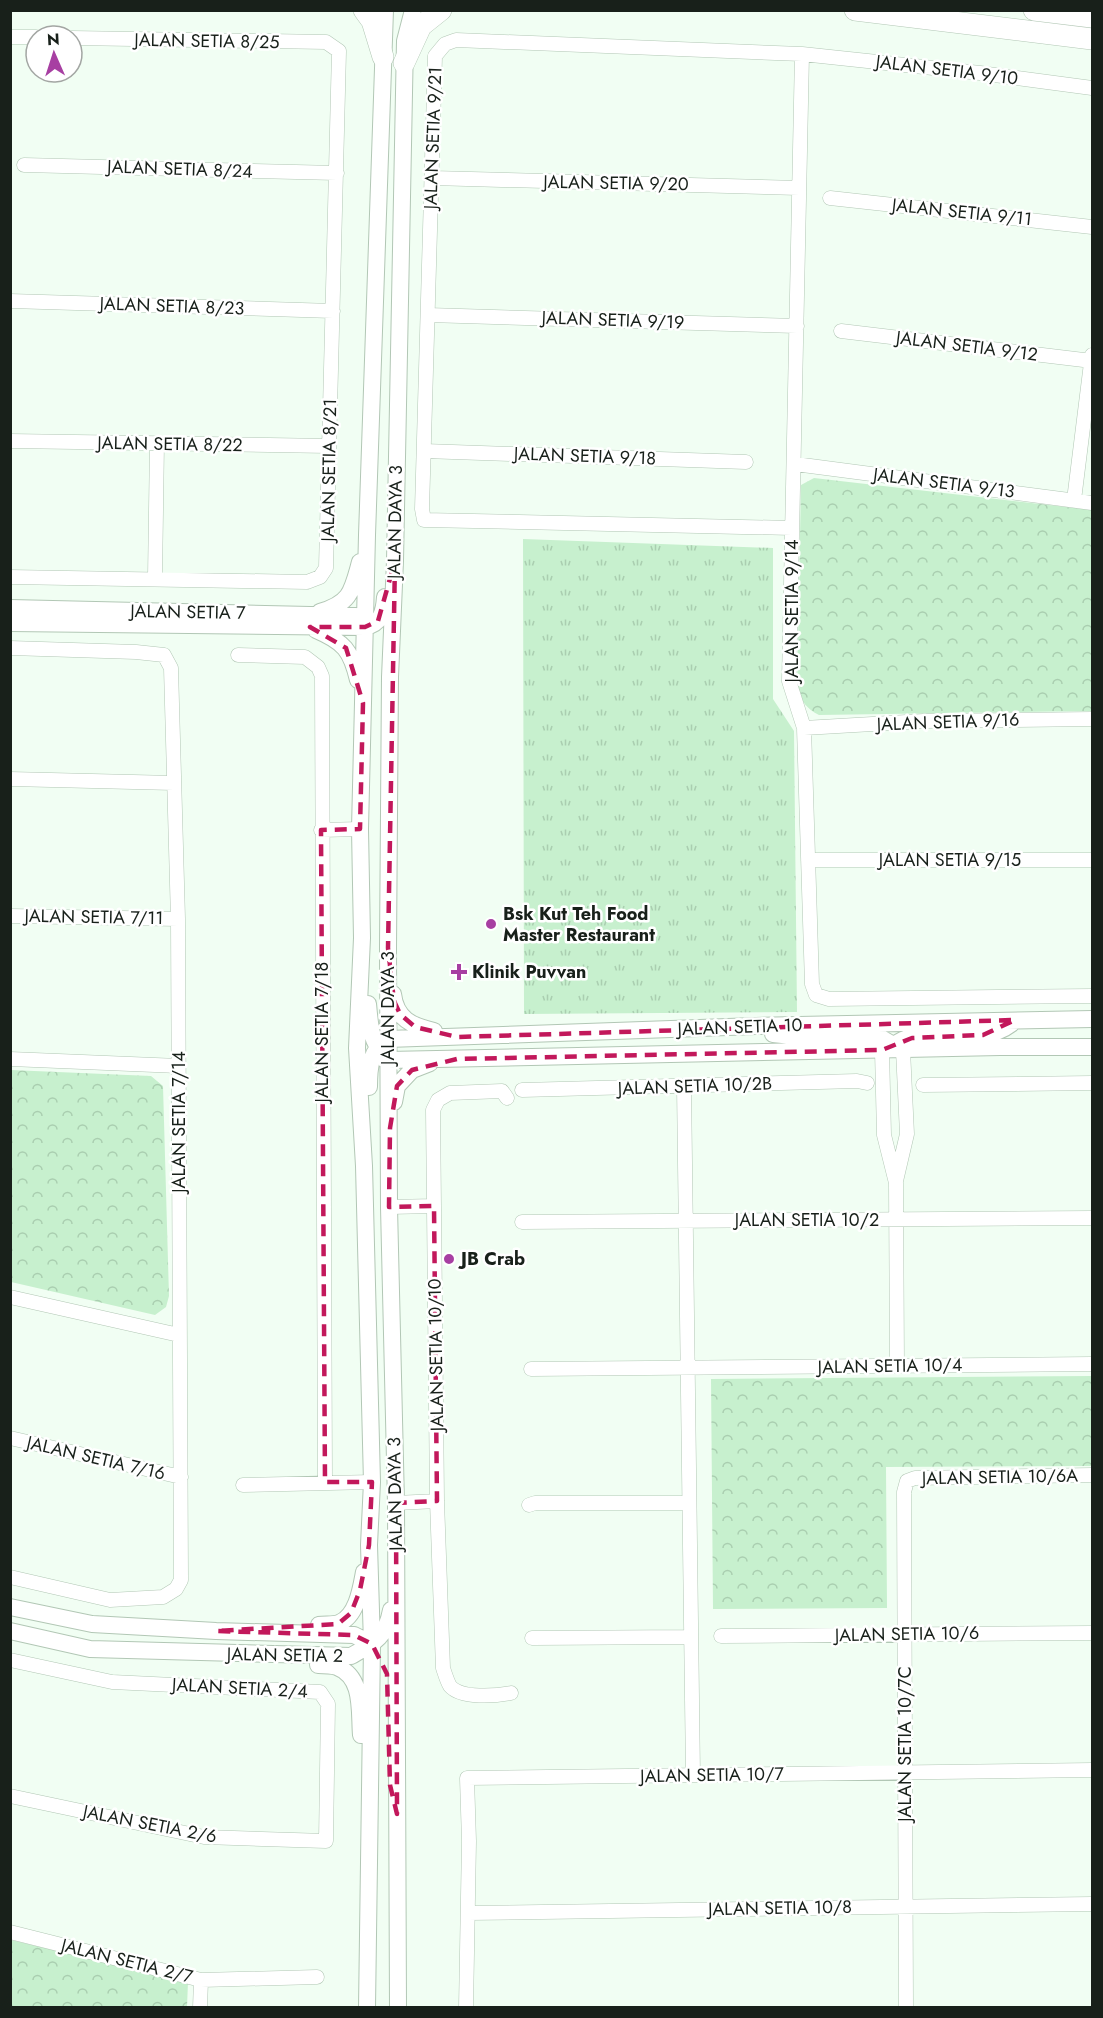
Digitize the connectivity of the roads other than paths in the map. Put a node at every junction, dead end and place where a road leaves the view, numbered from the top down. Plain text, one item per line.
1 (364, 10) edge
2 (385, 10) edge
3 (413, 10) edge
4 (441, 10) edge
5 (855, 10) edge
6 (1034, 10) edge
7 (1058, 12) edge
8 (1092, 17) edge
9 (84, 38) edge
10 (1092, 39) edge
11 (339, 51) joint
12 (802, 54) junction
13 (383, 57) junction
14 (404, 63) junction
15 (1092, 88) edge
16 (24, 165) dead end
17 (337, 173) junction
18 (432, 178) junction
19 (800, 188) junction
20 (830, 198) dead end
21 (1092, 227) edge
22 (10, 301) edge
23 (333, 311) junction
24 (428, 315) junction
25 (797, 326) junction
26 (841, 331) dead end
27 (1092, 359) edge
28 (10, 441) edge
29 (157, 443) junction
30 (329, 446) junction
31 (424, 451) junction
32 (746, 462) dead end
33 (795, 464) junction
34 (1074, 500) junction
35 (1092, 503) edge
36 (792, 528) junction
37 (367, 535) junction
38 (394, 561) junction
39 (10, 577) edge
40 (155, 578) junction
41 (10, 608) edge
42 (309, 621) junction
43 (369, 622) junction
44 (10, 623) edge
45 (10, 648) edge
46 (238, 655) dead end
47 (390, 677) junction
48 (363, 703) junction
49 (1092, 719) edge
50 (804, 728) junction
51 (10, 779) edge
52 (174, 783) junction
53 (321, 830) junction
54 (360, 830) junction
55 (808, 860) junction
56 (1092, 860) edge
57 (10, 916) edge
58 (178, 919) junction
59 (362, 938) junction
60 (388, 948) junction
61 (1092, 996) edge
62 (1092, 1019) edge
63 (1015, 1020) junction
64 (756, 1026) junction
65 (457, 1036) junction
66 (1092, 1038) edge
67 (1000, 1047) junction
68 (1092, 1047) edge
69 (385, 1049) junction
70 (893, 1049) junction
71 (10, 1059) edge
72 (457, 1059) junction
73 (179, 1065) junction
74 (867, 1083) dead end
75 (1092, 1083) edge
76 (923, 1085) dead end
77 (684, 1086) junction
78 (522, 1090) dead end
79 (507, 1098) dead end
80 (390, 1128) junction
81 (364, 1166) junction
82 (896, 1183) junction
83 (434, 1206) junction
84 (389, 1207) junction
85 (1092, 1218) edge
86 (896, 1219) junction
87 (686, 1221) junction
88 (522, 1222) dead end
89 (10, 1298) edge
90 (179, 1335) junction
91 (1092, 1364) edge
92 (897, 1366) junction
93 (688, 1368) junction
94 (531, 1369) dead end
95 (10, 1438) edge
96 (1092, 1475) edge
97 (181, 1477) junction
98 (907, 1481) joint
99 (325, 1482) junction
100 (372, 1482) junction
101 (243, 1485) dead end
102 (437, 1501) junction
103 (396, 1503) junction
104 (689, 1503) junction
105 (529, 1506) dead end
106 (369, 1545) junction
107 (10, 1577) edge
108 (10, 1607) edge
109 (10, 1631) edge
110 (216, 1631) junction
111 (1092, 1633) edge
112 (904, 1635) junction
113 (691, 1636) junction
114 (721, 1636) dead end
115 (532, 1638) dead end
116 (372, 1644) junction
117 (216, 1654) junction
118 (10, 1660) edge
119 (511, 1693) dead end
120 (1092, 1770) edge
121 (905, 1772) junction
122 (693, 1775) junction
123 (10, 1796) edge
124 (369, 1814) junction
125 (397, 1814) junction
126 (326, 1841) joint
127 (1092, 1904) edge
128 (906, 1907) junction
129 (468, 1913) junction
130 (10, 1932) edge
131 (317, 1977) dead end
132 (201, 1980) junction
133 (200, 2007) edge
134 (367, 2007) edge
135 (398, 2007) edge
136 (466, 2007) edge
137 (906, 2007) edge

1 - 13 main road
2 - 13 street, JALAN DAYA 3
3 - 14 street, JALAN DAYA 3
4 - 14 main road
5 - 10 main road
6 - 7 main road
7 - 8 main road
9 - 11 street, JALAN SETIA 8/25
11 - 17 street, JALAN SETIA 8/21
12 - 15 street, JALAN SETIA 9/10
12 - 18 street, JALAN SETIA 9/21
12 - 19 street, JALAN SETIA 9/14
13 - 37 street, JALAN DAYA 3
14 - 38 street, JALAN DAYA 3
16 - 17 street, JALAN SETIA 8/24
17 - 23 street, JALAN SETIA 8/21
18 - 19 street, JALAN SETIA 9/20
18 - 24 street, JALAN SETIA 9/21
19 - 25 street, JALAN SETIA 9/14
20 - 21 street, JALAN SETIA 9/11
22 - 23 street, JALAN SETIA 8/23
23 - 30 street, JALAN SETIA 8/21
24 - 25 street, JALAN SETIA 9/19
24 - 31 street, JALAN SETIA 9/21
25 - 33 street, JALAN SETIA 9/14
26 - 27 street, JALAN SETIA 9/12
27 - 34 street
28 - 29 street, JALAN SETIA 8/22
29 - 30 street, JALAN SETIA 8/22
29 - 40 street
30 - 40 street, JALAN SETIA 8/21
31 - 32 street, JALAN SETIA 9/18
31 - 36 street, JALAN SETIA 9/21
33 - 34 street, JALAN SETIA 9/13
33 - 36 street, JALAN SETIA 9/14
34 - 35 street, JALAN SETIA 9/13
36 - 50 street, JALAN SETIA 9/14
37 - 42 street
37 - 43 street, JALAN DAYA 3
38 - 43 street
38 - 47 street, JALAN DAYA 3
39 - 40 street, JALAN SETIA 8/21
41 - 42 street, JALAN SETIA 7
42 - 43 street, JALAN SETIA 7
42 - 44 street, JALAN SETIA 7
42 - 48 street
43 - 47 street
43 - 48 street, JALAN DAYA 3
45 - 52 street, JALAN SETIA 7/14
46 - 53 street, JALAN SETIA 7/18
47 - 60 street, JALAN DAYA 3
48 - 54 street, JALAN DAYA 3
49 - 50 street, JALAN SETIA 9/16
50 - 55 street, JALAN SETIA 9/14
51 - 52 street
52 - 58 street, JALAN SETIA 7/14
53 - 54 street
53 - 99 street, JALAN SETIA 7/18
54 - 59 street, JALAN DAYA 3
55 - 56 street, JALAN SETIA 9/15
55 - 61 street, JALAN SETIA 9/14
57 - 58 street, JALAN SETIA 7/11
58 - 73 street, JALAN SETIA 7/14
59 - 69 street
59 - 81 street, JALAN DAYA 3
60 - 65 street
60 - 69 street, JALAN DAYA 3
62 - 63 street, JALAN SETIA 10
63 - 64 street, JALAN SETIA 10
63 - 70 street
64 - 65 street, JALAN SETIA 10
64 - 70 street
65 - 69 street, JALAN SETIA 10
66 - 67 street
67 - 68 street, JALAN SETIA 10
67 - 70 street, JALAN SETIA 10
69 - 72 street, JALAN SETIA 10
69 - 80 street, JALAN DAYA 3
69 - 81 street
70 - 72 street, JALAN SETIA 10
70 - 82 street
70 - 82 street
71 - 73 street
72 - 80 street
73 - 90 street, JALAN SETIA 7/14
74 - 77 street, JALAN SETIA 10/2B
75 - 76 street
77 - 78 street, JALAN SETIA 10/2B
77 - 87 street
79 - 83 street, JALAN SETIA 10/10
80 - 84 street, JALAN DAYA 3
81 - 100 street, JALAN DAYA 3
82 - 86 street
83 - 84 street
83 - 102 street, JALAN SETIA 10/10
84 - 103 street, JALAN DAYA 3
85 - 86 street, JALAN SETIA 10/2
86 - 87 street, JALAN SETIA 10/2
86 - 92 street
87 - 88 street, JALAN SETIA 10/2
87 - 93 street
89 - 90 street
90 - 97 street, JALAN SETIA 7/14
91 - 92 street, JALAN SETIA 10/4
92 - 93 street, JALAN SETIA 10/4
93 - 94 street, JALAN SETIA 10/4
93 - 104 street
95 - 97 street, JALAN SETIA 7/16
96 - 98 street, JALAN SETIA 10/6A
97 - 107 street, JALAN SETIA 7/14
98 - 112 street, JALAN SETIA 10/7C
99 - 100 street
99 - 101 street
100 - 106 street, JALAN DAYA 3
102 - 103 street
102 - 119 street, JALAN SETIA 10/10
103 - 116 street
103 - 125 street, JALAN DAYA 3
104 - 105 street
104 - 113 street
106 - 110 street
106 - 116 street, JALAN DAYA 3
108 - 110 street, JALAN SETIA 2
109 - 117 street, JALAN SETIA 2
110 - 116 street, JALAN SETIA 2
111 - 112 street, JALAN SETIA 10/6
112 - 114 street, JALAN SETIA 10/6
112 - 121 street, JALAN SETIA 10/7C
113 - 115 street
113 - 122 street
116 - 117 street, JALAN SETIA 2
116 - 124 street, JALAN DAYA 3
116 - 125 street
117 - 124 street
118 - 126 street, JALAN SETIA 2/4
120 - 121 street, JALAN SETIA 10/7
121 - 122 street, JALAN SETIA 10/7
121 - 128 street, JALAN SETIA 10/7C
122 - 129 street, JALAN SETIA 10/7
123 - 126 street, JALAN SETIA 2/6
124 - 134 street, JALAN DAYA 3
125 - 135 street, JALAN DAYA 3
127 - 128 street, JALAN SETIA 10/8
128 - 129 street, JALAN SETIA 10/8
128 - 137 street, JALAN SETIA 10/7C
129 - 136 street
130 - 132 street, JALAN SETIA 2/7
131 - 132 street, JALAN SETIA 2/7
132 - 133 street

